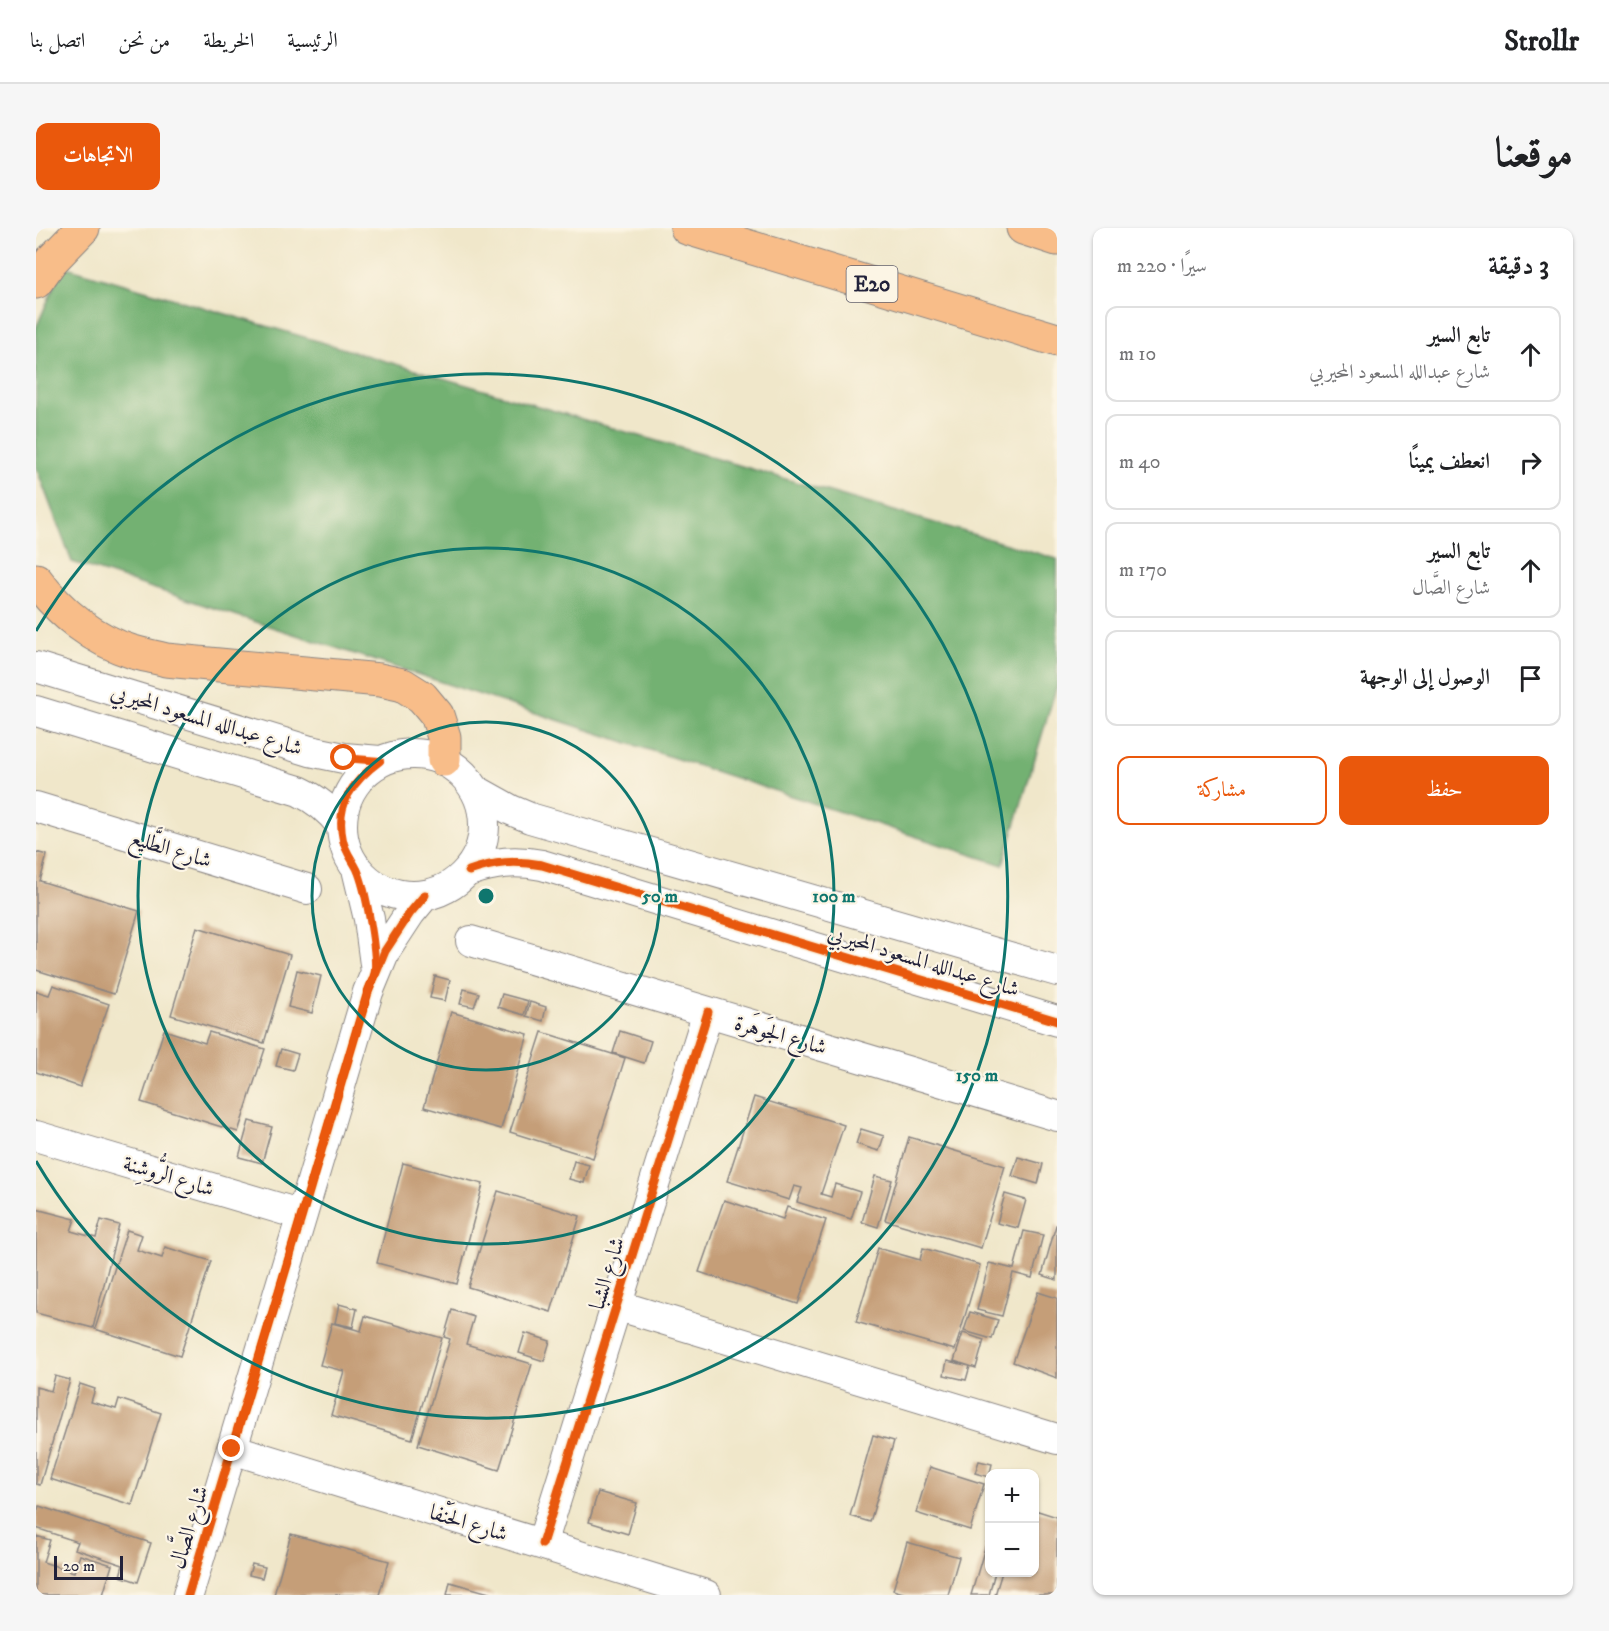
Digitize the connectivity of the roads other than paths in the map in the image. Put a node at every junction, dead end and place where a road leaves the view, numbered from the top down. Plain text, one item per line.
1 (83, 228) edge
2 (687, 228) edge
3 (1023, 228) edge
4 (1057, 239) edge
5 (36, 282) edge
6 (1057, 340) edge
7 (36, 580) edge
8 (36, 667) edge
9 (36, 711) edge
10 (444, 760) junction
11 (380, 761) junction
12 (477, 791) junction
13 (36, 807) edge
14 (341, 825) junction
15 (357, 869) junction
16 (469, 870) junction
17 (307, 889) dead end
18 (425, 895) junction
19 (471, 941) dead end
20 (1057, 971) edge
21 (375, 972) junction
22 (708, 1012) junction
23 (1057, 1021) edge
24 (1057, 1116) edge
25 (36, 1136) edge
26 (302, 1215) junction
27 (616, 1305) junction
28 (1057, 1439) edge
29 (232, 1449) junction
30 (542, 1544) junction
31 (188, 1595) edge
32 (706, 1595) edge

1 - 5 highway
2 - 6 highway, E20
3 - 4 highway
7 - 10 highway
8 - 11 street, شارع عبدالله المسعود المحيربي
9 - 14 street, شارع عبدالله المسعود المحيربي
10 - 11 street
10 - 12 street
11 - 14 street
12 - 16 street
12 - 20 street, شارع عبدالله المسعود المحيربي
13 - 17 street, شارع الطَّليع
14 - 15 street
15 - 18 street
15 - 21 street, شارع الصَّال
16 - 18 street
16 - 23 street, شارع عبدالله المسعود المحيربي
18 - 21 street, شارع الصَّال
19 - 22 street, شارع الجَوهَرة
21 - 26 street, شارع الصَّال
22 - 24 street, شارع الجَوهَرة
22 - 27 street, شارع الشبا
25 - 26 street, شارع الرُّوشِنة
26 - 29 street, شارع الصَّال
27 - 28 street
27 - 30 street, شارع الشبا
29 - 30 street, شارع الحَنْفا
29 - 31 street, شارع الصَّال
30 - 32 street, شارع الحَنْفا

